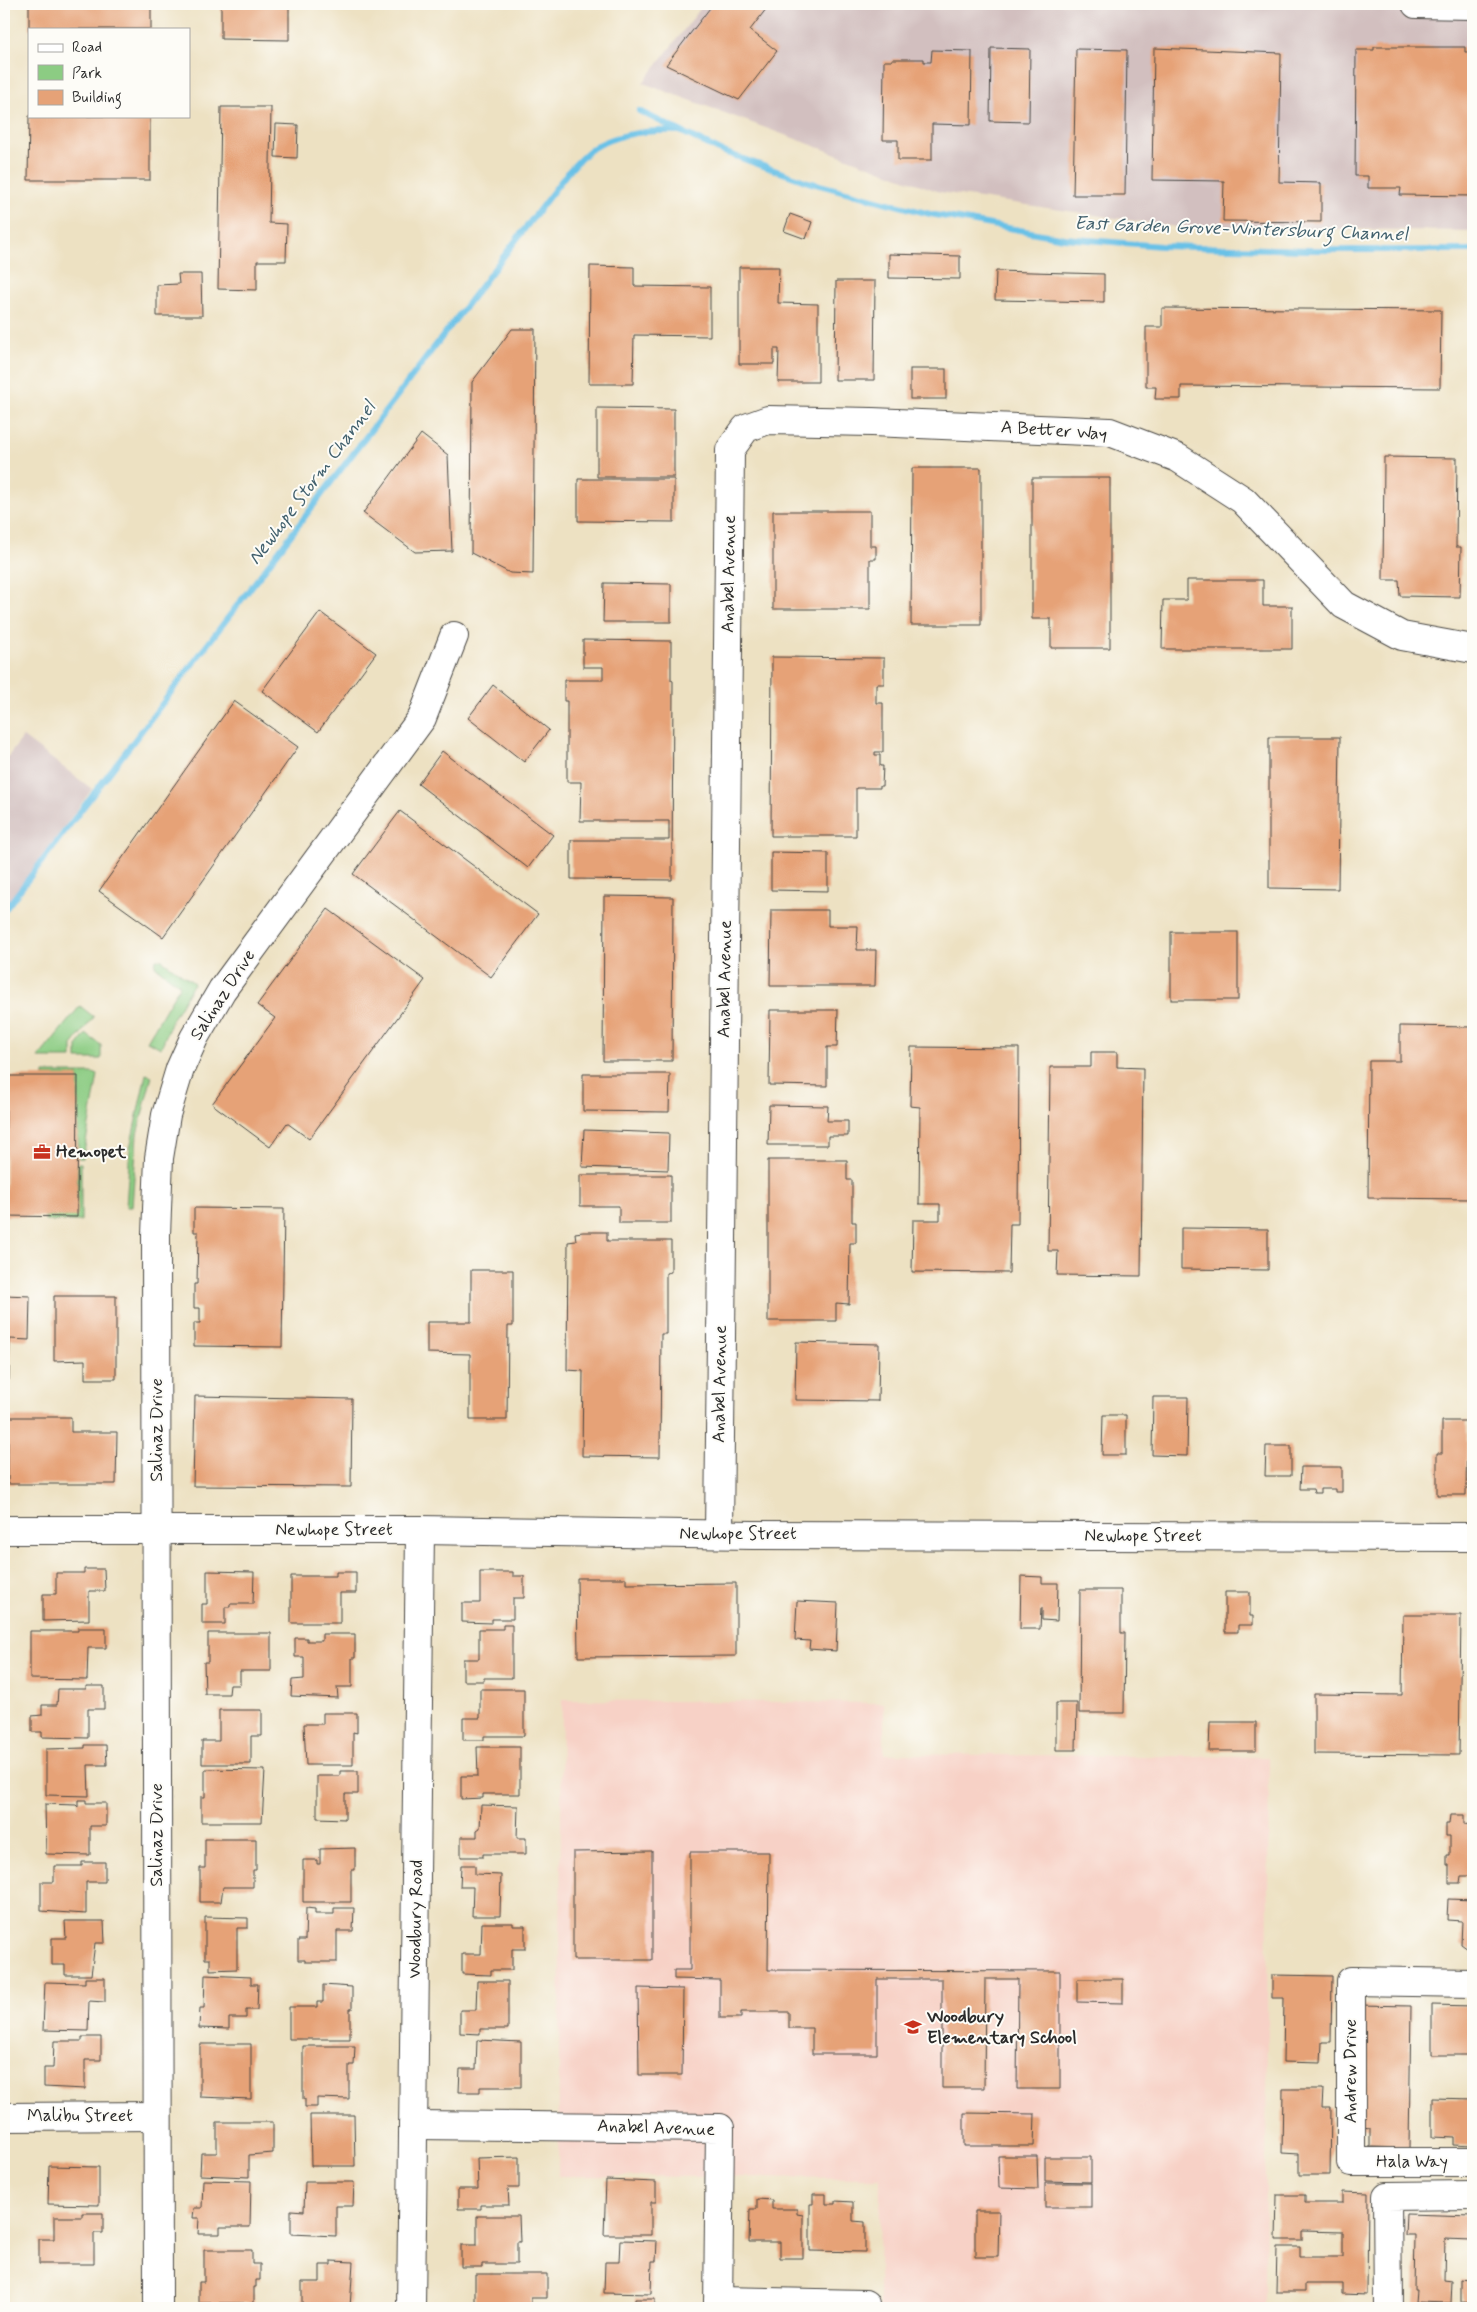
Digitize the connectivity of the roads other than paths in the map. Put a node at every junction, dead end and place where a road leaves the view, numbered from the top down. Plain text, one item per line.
1 (1416, 4) edge
2 (1473, 5) edge
3 (746, 428) joint
4 (454, 636) dead end
5 (1473, 649) edge
6 (4, 1530) edge
7 (158, 1530) junction
8 (420, 1530) junction
9 (719, 1534) junction
10 (1473, 1537) edge
11 (1473, 1982) edge
12 (157, 2116) junction
13 (4, 2117) edge
14 (414, 2124) junction
15 (1351, 2162) joint
16 (1473, 2162) edge
17 (1473, 2195) edge
18 (865, 2304) dead end
19 (718, 2305) edge
20 (158, 2308) edge
21 (411, 2308) edge
22 (1388, 2308) edge

1 - 2 street
3 - 5 street, A Better Way
3 - 9 street, Anabel Avenue
4 - 7 street, Salinaz Drive
6 - 7 street, Newhope Street
7 - 8 street, Newhope Street
7 - 12 street, Salinaz Drive
8 - 9 street, Newhope Street
8 - 14 street, Woodbury Road
9 - 10 street, Newhope Street
11 - 15 street, Andrew Drive
12 - 13 street, Malibu Street
12 - 20 street, Salinaz Drive
14 - 19 street, Anabel Avenue
14 - 21 street, Woodbury Road
15 - 16 street, Hala Way
17 - 22 street
18 - 19 street

